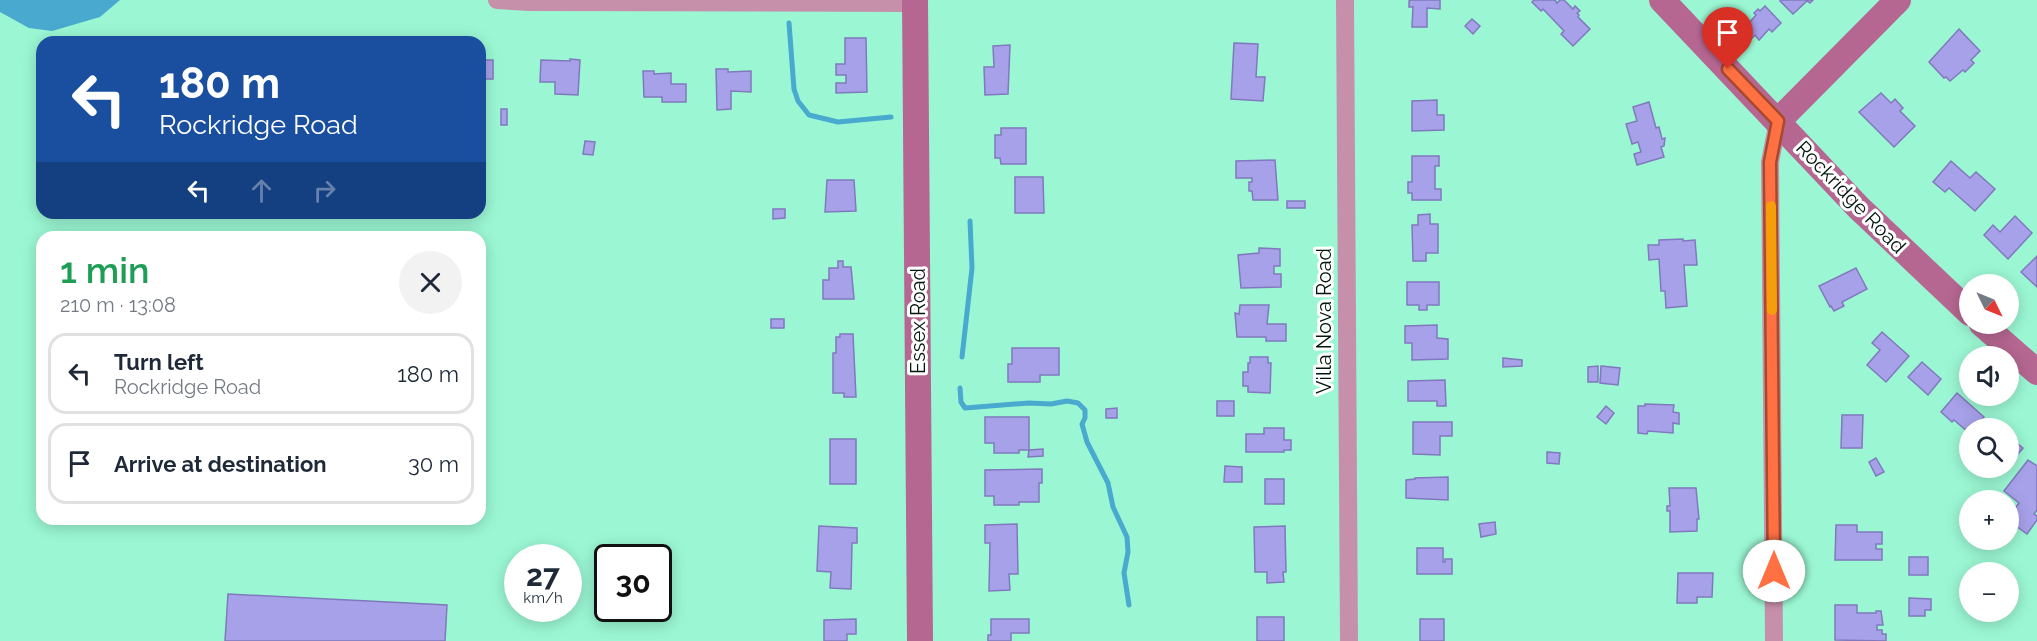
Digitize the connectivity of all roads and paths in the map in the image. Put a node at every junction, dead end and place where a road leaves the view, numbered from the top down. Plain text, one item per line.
1 (497, 0) edge
2 (1345, 0) edge
3 (1662, 0) edge
4 (1898, 0) edge
5 (915, 2) edge
6 (1778, 121) junction
7 (1959, 303) edge
8 (1993, 334) edge
9 (2037, 372) edge
10 (920, 641) edge
11 (1348, 641) edge
12 (1774, 641) edge

1 - 5 street
2 - 11 street, Villa Nova Road
3 - 6 street, Rockridge Road
4 - 6 street
5 - 10 street, Essex Road
6 - 7 street, Rockridge Road
6 - 12 street
8 - 9 street

